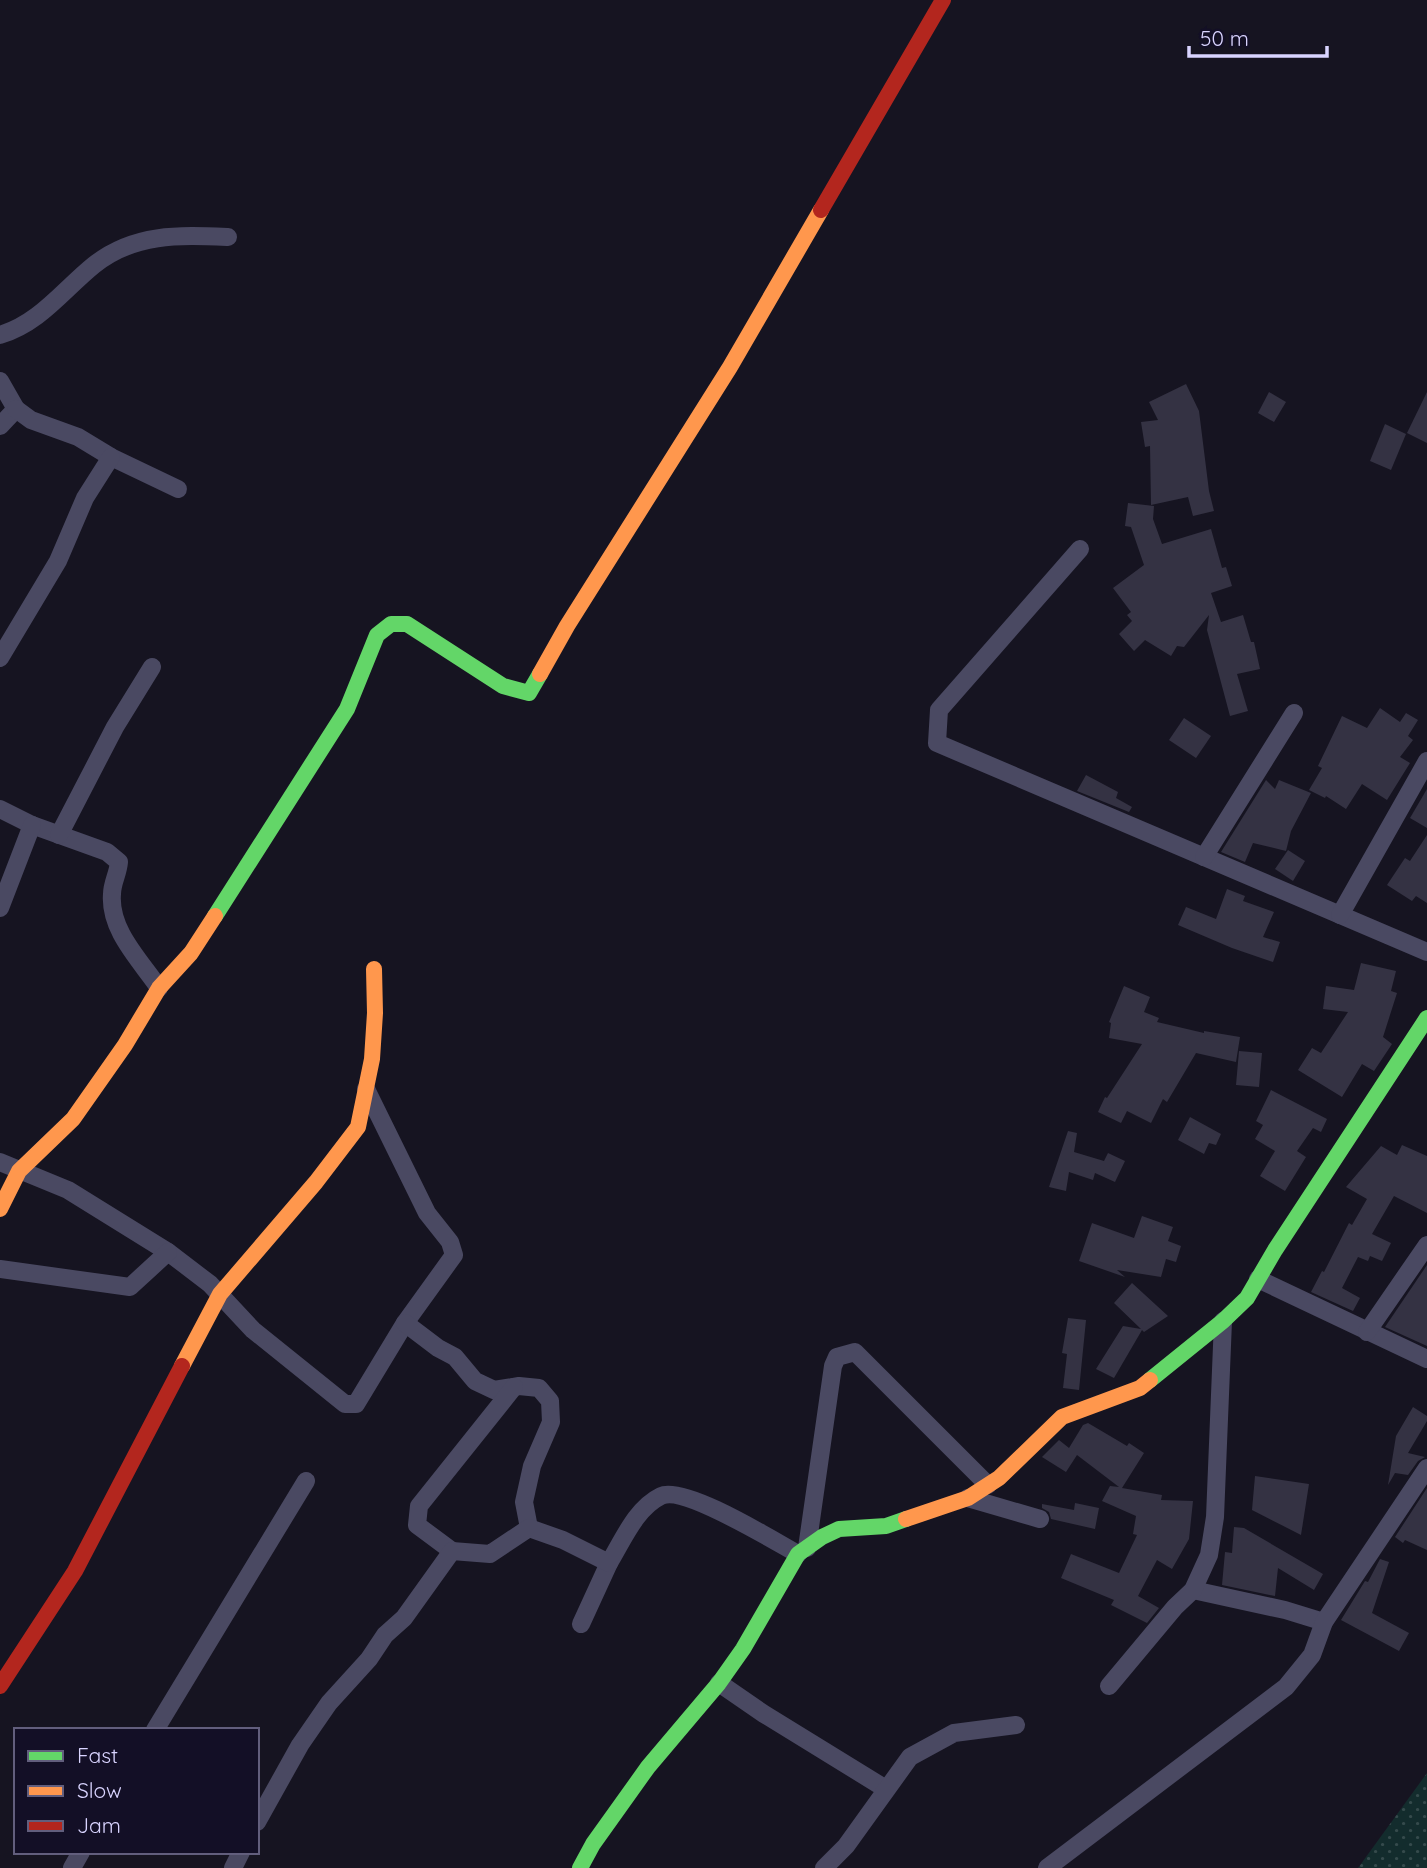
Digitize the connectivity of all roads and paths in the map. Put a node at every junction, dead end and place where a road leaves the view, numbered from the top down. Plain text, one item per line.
1 (943, 0) edge
2 (228, 237) dead end
3 (0, 335) edge
4 (0, 381) edge
5 (16, 409) junction
6 (0, 426) edge
7 (111, 457) junction
8 (178, 489) dead end
9 (1080, 550) dead end
10 (0, 658) edge
11 (152, 667) dead end
12 (1294, 713) dead end
13 (1427, 761) edge
14 (0, 809) edge
15 (32, 825) junction
16 (59, 835) junction
17 (1204, 857) junction
18 (0, 908) edge
19 (1340, 915) junction
20 (1427, 952) edge
21 (374, 969) dead end
22 (159, 988) junction
23 (1427, 1018) edge
24 (366, 1089) junction
25 (0, 1162) edge
26 (19, 1171) junction
27 (0, 1209) edge
28 (1427, 1245) edge
29 (168, 1252) junction
30 (0, 1269) edge
31 (1258, 1279) junction
32 (220, 1294) junction
33 (1223, 1321) junction
34 (405, 1322) junction
35 (1367, 1332) junction
36 (1427, 1359) edge
37 (514, 1387) junction
38 (1427, 1468) edge
39 (306, 1481) dead end
40 (988, 1485) junction
41 (968, 1498) junction
42 (1040, 1519) dead end
43 (529, 1528) junction
44 (452, 1551) junction
45 (803, 1551) junction
46 (609, 1563) junction
47 (1193, 1590) junction
48 (1324, 1622) junction
49 (581, 1625) dead end
50 (719, 1683) junction
51 (0, 1686) edge
52 (1109, 1686) dead end
53 (1016, 1725) dead end
54 (156, 1728) edge
55 (886, 1789) junction
56 (259, 1818) edge
57 (580, 1868) edge
58 (824, 1868) edge
59 (1047, 1868) edge

1 - 22 street
2 - 3 street
4 - 5 street
5 - 6 street
5 - 7 street
7 - 8 street
7 - 10 street
9 - 17 street
11 - 16 street
12 - 17 street
13 - 19 street
14 - 15 street
15 - 16 street
15 - 18 street
16 - 22 street
17 - 19 street
19 - 20 street
21 - 24 street
22 - 26 street
23 - 31 street
24 - 32 street
24 - 34 street
25 - 26 street
26 - 27 street
26 - 29 street
28 - 35 street
29 - 30 street
29 - 32 street
31 - 33 street
31 - 35 street
32 - 34 street
32 - 51 street
33 - 40 street
33 - 47 street
34 - 37 street
35 - 36 street
37 - 43 street
37 - 44 street
38 - 48 street
39 - 54 street
40 - 41 street
40 - 45 street
41 - 42 street
41 - 45 street
43 - 44 street
43 - 46 street
44 - 56 street
45 - 46 street
45 - 50 street
46 - 49 street
47 - 48 street
47 - 52 street
48 - 59 street
50 - 55 street
50 - 57 street
53 - 55 street
55 - 58 street

